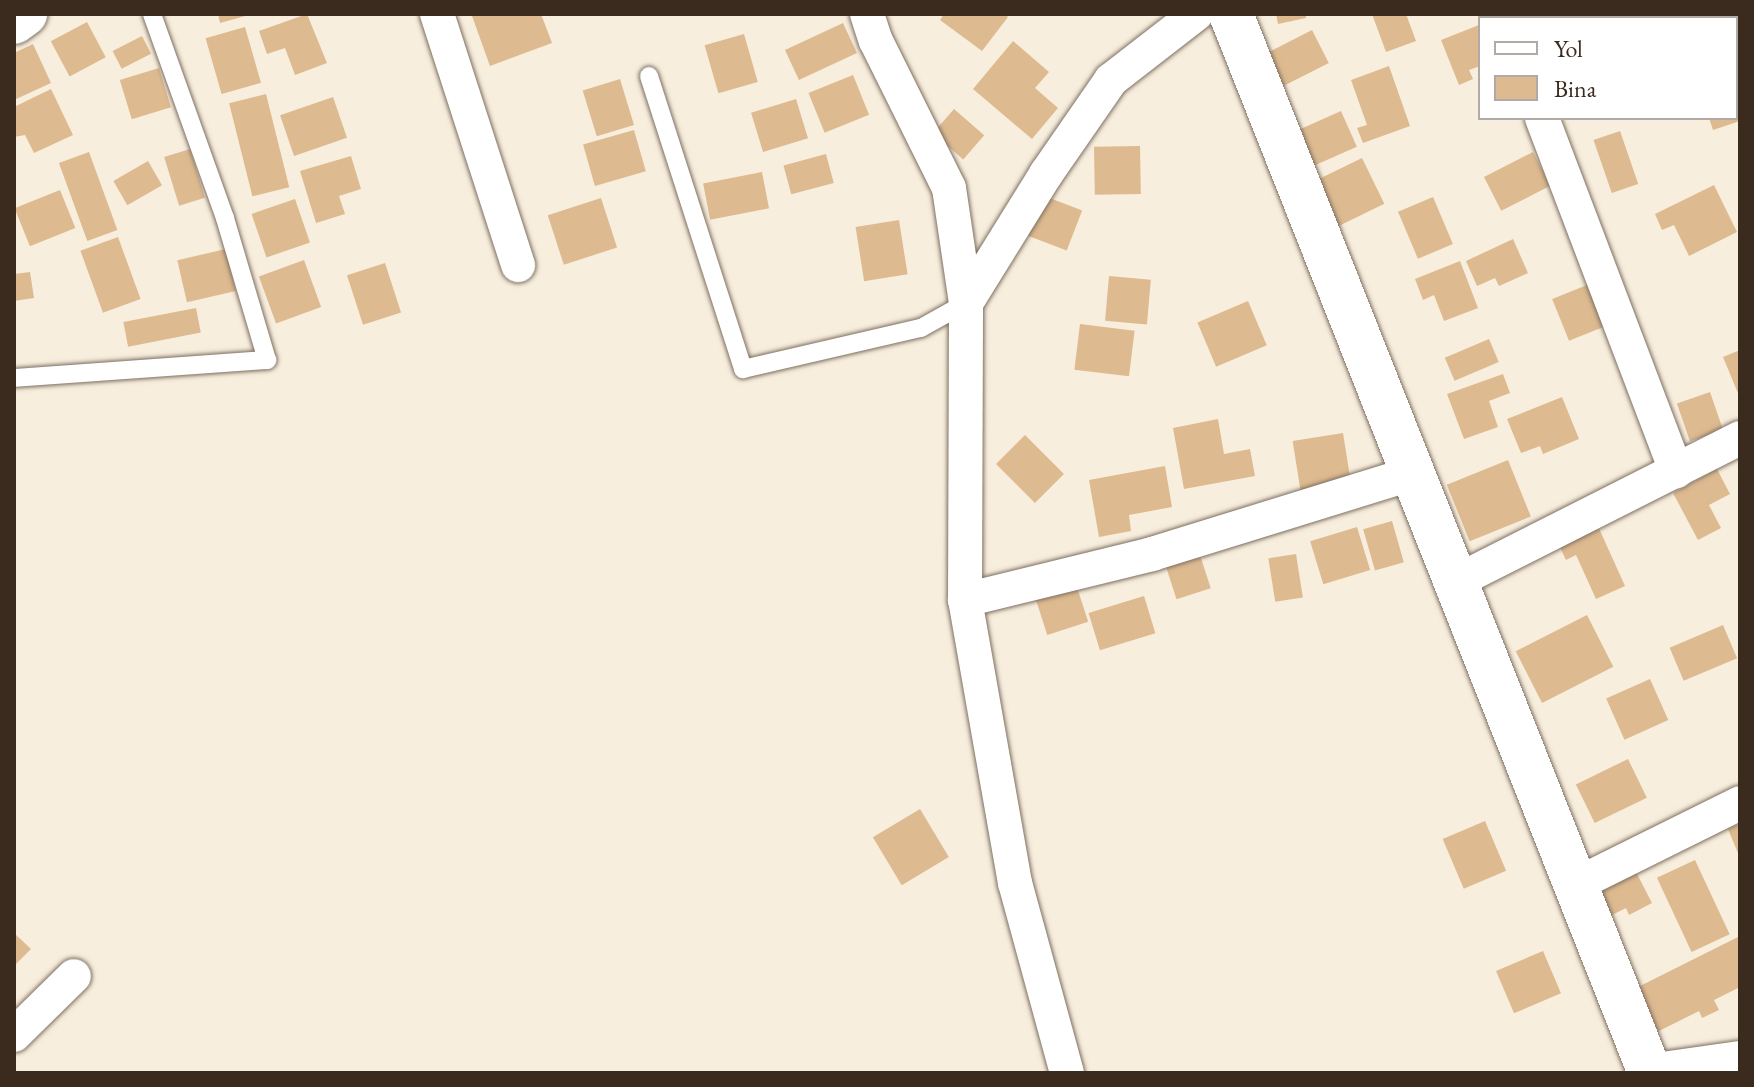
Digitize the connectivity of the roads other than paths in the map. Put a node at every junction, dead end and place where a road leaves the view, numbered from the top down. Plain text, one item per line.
1 (25, 14) edge
2 (152, 14) edge
3 (437, 14) edge
4 (867, 14) edge
5 (1196, 14) edge
6 (1231, 14) edge
7 (14, 22) edge
8 (649, 76) dead end
9 (1543, 120) edge
10 (518, 265) dead end
11 (966, 303) junction
12 (14, 378) edge
13 (1740, 438) edge
14 (1676, 471) junction
15 (1414, 473) junction
16 (1457, 581) junction
17 (965, 600) junction
18 (1740, 803) edge
19 (1575, 885) junction
20 (74, 976) dead end
21 (14, 1035) edge
22 (1740, 1058) edge
23 (1649, 1072) edge
24 (1067, 1073) edge

1 - 7 street
2 - 12 lane
3 - 10 street
4 - 11 street
5 - 11 street
6 - 15 street
8 - 11 lane
9 - 14 street
11 - 17 street
13 - 14 street
14 - 16 street
15 - 16 street
15 - 17 street
16 - 19 street
17 - 24 street
18 - 19 street
19 - 23 street
20 - 21 street
22 - 23 street

